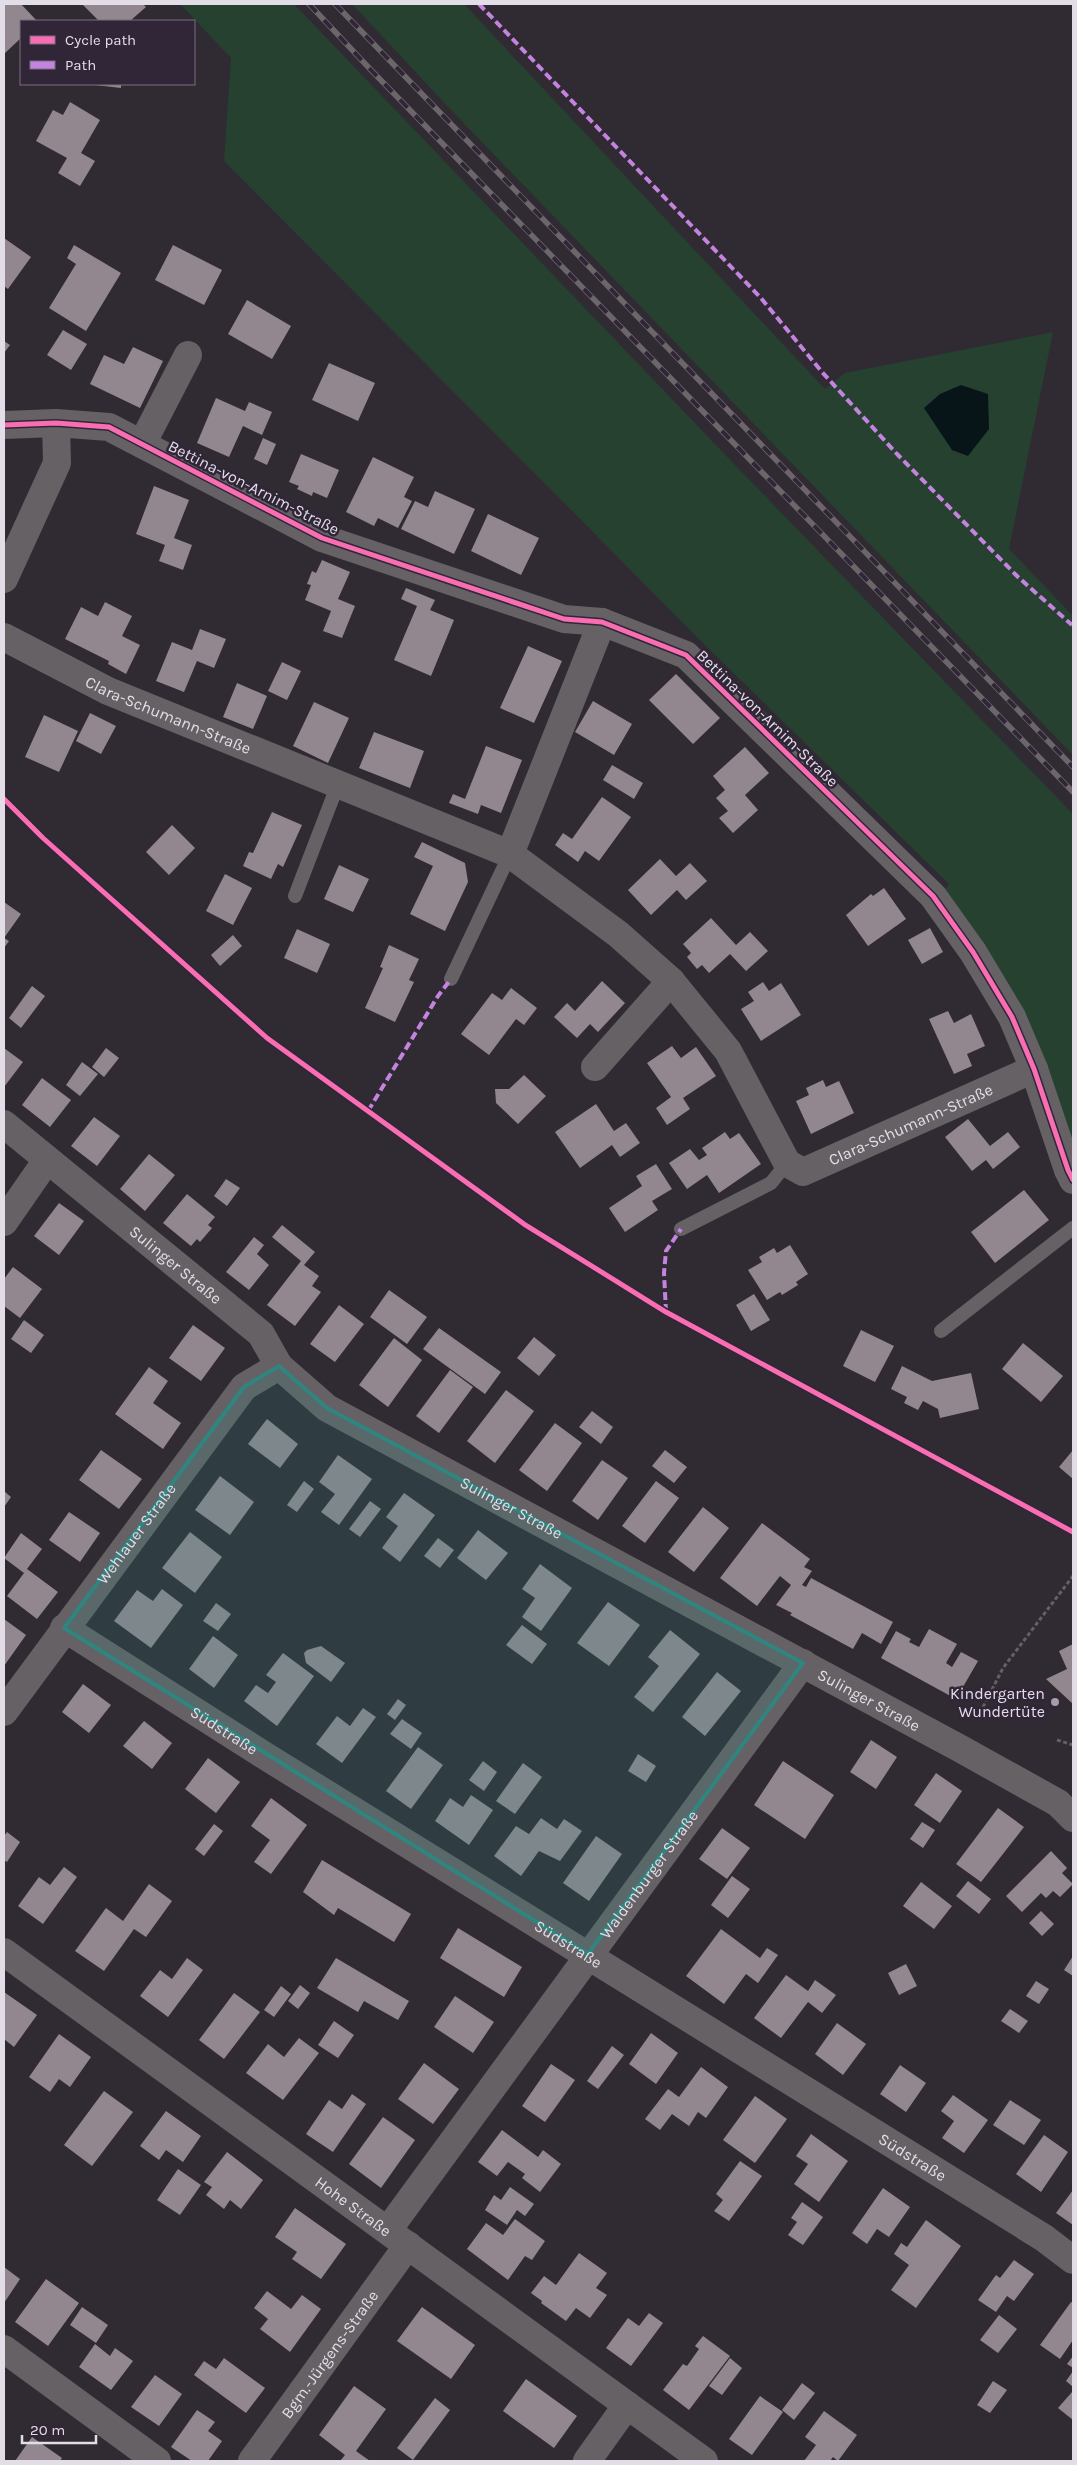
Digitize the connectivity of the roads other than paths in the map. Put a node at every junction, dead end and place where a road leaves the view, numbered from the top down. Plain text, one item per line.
1 (188, 355) dead end
2 (56, 423) junction
3 (4, 425) edge
4 (142, 444) junction
5 (4, 579) edge
6 (602, 622) junction
7 (4, 637) edge
8 (338, 784) junction
9 (510, 854) junction
10 (295, 896) dead end
11 (451, 979) dead end
12 (671, 981) junction
13 (595, 1066) dead end
14 (1034, 1069) junction
15 (4, 1124) edge
16 (47, 1160) junction
17 (787, 1164) junction
18 (1073, 1180) edge
19 (4, 1222) edge
20 (1073, 1228) edge
21 (681, 1229) dead end
22 (941, 1331) dead end
23 (280, 1366) junction
24 (64, 1628) junction
25 (803, 1663) junction
26 (4, 1712) edge
27 (1073, 1818) edge
28 (4, 1952) edge
29 (588, 1954) junction
30 (398, 2238) junction
31 (1073, 2260) edge
32 (4, 2349) edge
33 (627, 2405) junction
34 (157, 2461) edge
35 (252, 2461) edge
36 (588, 2461) edge
37 (704, 2461) edge

1 - 4 street
2 - 3 street, Bettina-von-Arnim-Straße
2 - 4 street, Bettina-von-Arnim-Straße
2 - 5 street
4 - 6 street, Bettina-von-Arnim-Straße
6 - 9 street
6 - 14 street, Bettina-von-Arnim-Straße
7 - 8 street, Clara-Schumann-Straße
8 - 9 street, Clara-Schumann-Straße
8 - 10 lane
9 - 11 lane
9 - 12 street, Clara-Schumann-Straße
12 - 13 street
12 - 17 street, Clara-Schumann-Straße
14 - 17 street, Clara-Schumann-Straße
14 - 18 street, Bettina-von-Arnim-Straße
15 - 16 street, Sulinger Straße
16 - 19 street
16 - 23 street, Sulinger Straße
17 - 21 lane
20 - 22 lane
23 - 24 street, Wehlauer Straße
23 - 25 street, Sulinger Straße
24 - 26 street, Wehlauer Straße
24 - 29 street, Südstraße
25 - 27 street, Sulinger Straße
25 - 29 street, Waldenburger Straße
28 - 30 street, Hohe Straße
29 - 30 street, Waldenburger Straße
29 - 31 street, Südstraße
30 - 33 street, Hohe Straße
30 - 35 street, Bgm.-Jürgens-Straße
32 - 34 street
33 - 36 street
33 - 37 street, Hohe Straße

